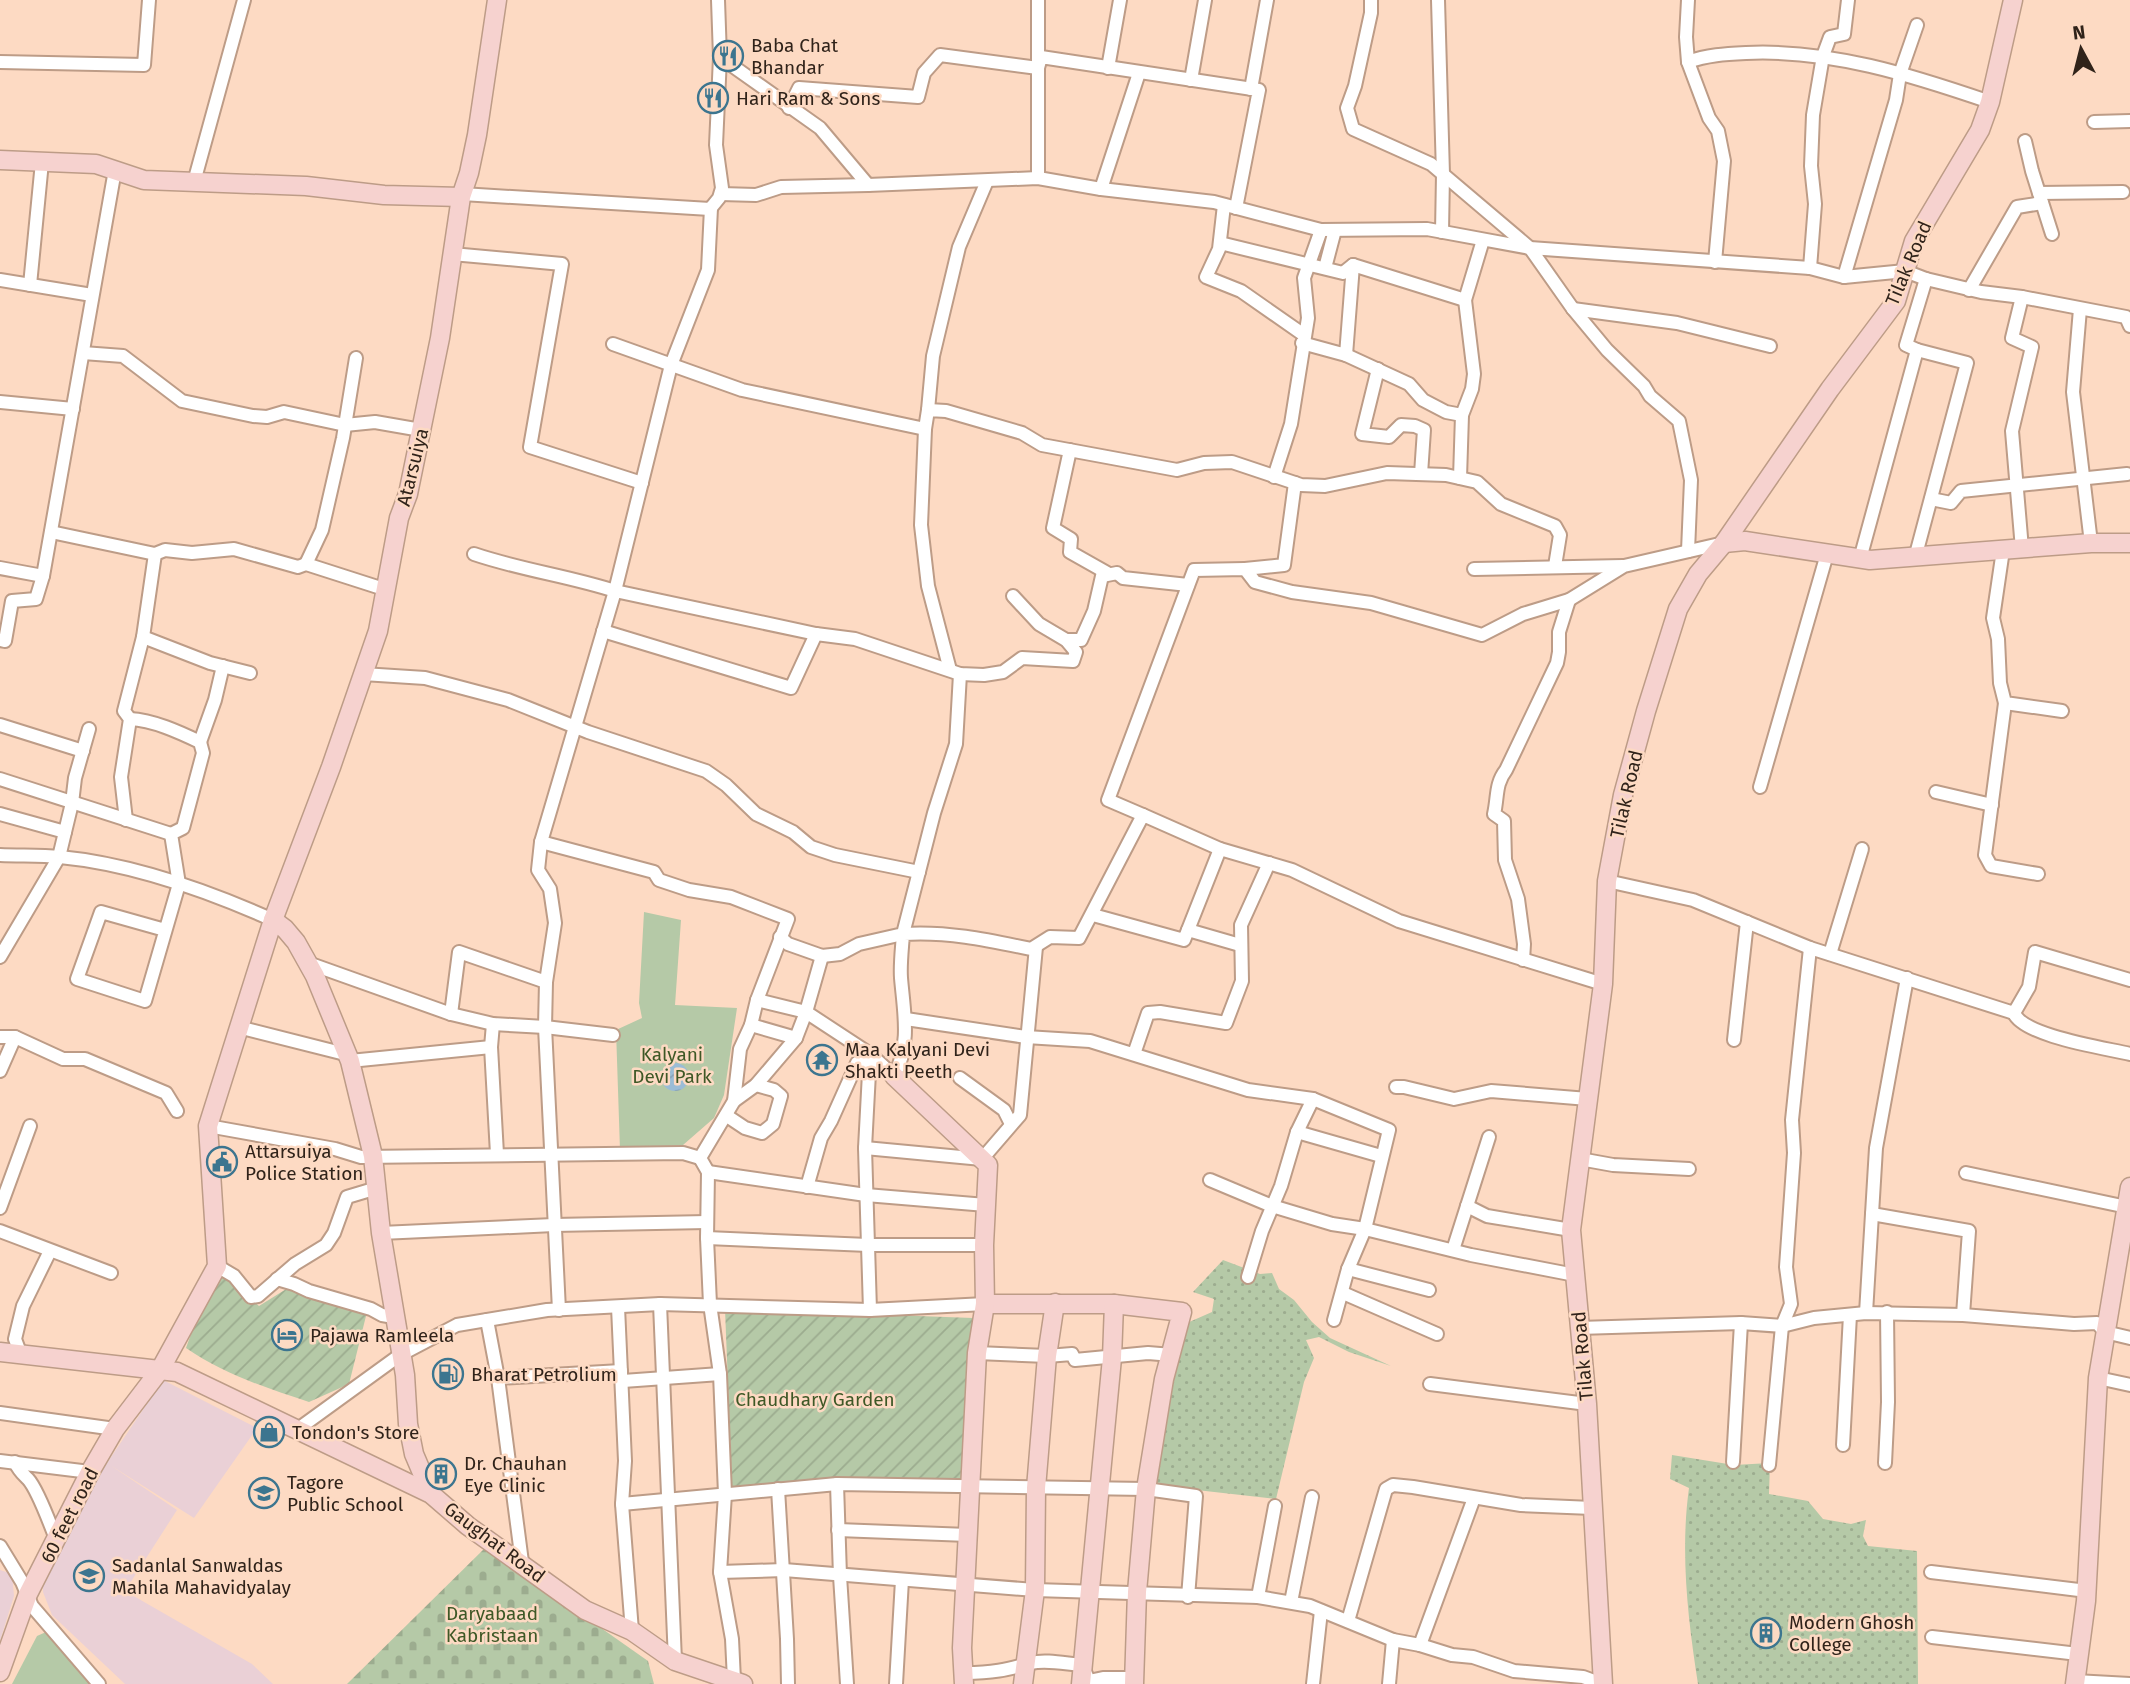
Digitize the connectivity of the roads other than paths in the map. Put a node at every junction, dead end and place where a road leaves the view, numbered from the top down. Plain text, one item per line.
1 (149, 0) edge
2 (244, 0) edge
3 (497, 0) edge
4 (718, 0) edge
5 (1038, 0) edge
6 (1120, 0) edge
7 (1205, 0) edge
8 (1267, 0) edge
9 (1371, 0) edge
10 (1438, 0) edge
11 (1688, 0) edge
12 (1848, 0) edge
13 (2013, 0) edge
14 (1917, 25) dead end
15 (1823, 56) junction
16 (720, 57) junction
17 (0, 62) edge
18 (1688, 62) junction
19 (1038, 66) junction
20 (1108, 68) junction
21 (1139, 73) junction
22 (1900, 74) junction
23 (1191, 80) junction
24 (1251, 89) junction
25 (1990, 102) junction
26 (789, 108) junction
27 (2130, 121) edge
28 (2094, 122) dead end
29 (2025, 141) dead end
30 (0, 160) edge
31 (42, 162) junction
32 (115, 170) junction
33 (1443, 174) junction
34 (1038, 178) junction
35 (987, 181) junction
36 (194, 182) junction
37 (868, 185) junction
38 (1101, 189) junction
39 (721, 191) junction
40 (2123, 192) dead end
41 (461, 195) junction
42 (2041, 198) junction
43 (1230, 206) junction
44 (711, 208) junction
45 (1321, 230) junction
46 (1335, 230) junction
47 (1442, 232) junction
48 (2052, 234) dead end
49 (1483, 240) junction
50 (1220, 243) junction
51 (1530, 248) junction
52 (452, 254) junction
53 (1715, 262) junction
54 (1308, 264) junction
55 (1353, 265) junction
56 (1325, 268) junction
57 (1810, 268) junction
58 (1905, 271) junction
59 (1844, 277) junction
60 (1926, 279) junction
61 (0, 280) edge
62 (30, 285) junction
63 (1969, 290) junction
64 (92, 295) junction
65 (2022, 298) junction
66 (1465, 300) junction
67 (1573, 309) junction
68 (2080, 309) junction
69 (2130, 326) edge
70 (1303, 339) junction
71 (613, 344) dead end
72 (1770, 346) dead end
73 (1917, 350) junction
74 (83, 353) junction
75 (1346, 355) junction
76 (356, 358) dead end
77 (671, 365) junction
78 (1378, 369) junction
79 (0, 402) edge
80 (73, 410) junction
81 (928, 410) junction
82 (1462, 415) junction
83 (345, 425) junction
84 (925, 429) junction
85 (421, 430) junction
86 (1070, 450) junction
87 (1421, 474) junction
88 (2127, 474) dead end
89 (1274, 477) junction
90 (1460, 478) junction
91 (2085, 480) junction
92 (642, 483) junction
93 (1294, 483) junction
94 (2019, 487) junction
95 (1931, 499) junction
96 (51, 532) junction
97 (2091, 542) junction
98 (1724, 543) junction
99 (2130, 543) edge
100 (2022, 549) junction
101 (1688, 551) junction
102 (2003, 551) junction
103 (155, 554) junction
104 (474, 554) dead end
105 (1827, 554) junction
106 (1915, 558) junction
107 (1860, 559) junction
108 (306, 564) junction
109 (1555, 566) junction
110 (1624, 566) junction
111 (0, 568) edge
112 (1245, 569) junction
113 (1474, 569) dead end
114 (1109, 575) junction
115 (43, 576) junction
116 (1188, 585) junction
117 (387, 590) junction
118 (615, 592) junction
119 (1013, 596) dead end
120 (1569, 600) junction
121 (603, 631) junction
122 (816, 634) junction
123 (143, 637) junction
124 (0, 640) edge
125 (1066, 640) junction
126 (223, 666) junction
127 (955, 672) junction
128 (250, 673) dead end
129 (363, 674) junction
130 (2005, 702) junction
131 (2062, 711) dead end
132 (130, 719) junction
133 (0, 725) edge
134 (575, 726) junction
135 (89, 729) dead end
136 (200, 742) junction
137 (83, 751) junction
138 (0, 779) edge
139 (1760, 787) dead end
140 (1936, 792) dead end
141 (72, 803) junction
142 (1992, 805) junction
143 (0, 814) edge
144 (1143, 815) junction
145 (126, 820) junction
146 (65, 832) junction
147 (171, 834) junction
148 (541, 842) junction
149 (1220, 849) junction
150 (1861, 849) dead end
151 (0, 855) edge
152 (59, 857) junction
153 (1269, 863) junction
154 (919, 872) junction
155 (2038, 874) dead end
156 (1607, 881) junction
157 (179, 884) junction
158 (1093, 915) junction
159 (273, 920) junction
160 (1747, 922) junction
161 (165, 930) junction
162 (1188, 930) junction
163 (903, 934) junction
164 (779, 937) junction
165 (1240, 945) junction
166 (1036, 947) junction
167 (1810, 948) junction
168 (1830, 954) junction
169 (822, 956) junction
170 (0, 957) edge
171 (1523, 960) junction
172 (308, 963) junction
173 (1907, 978) junction
174 (2130, 980) edge
175 (546, 982) junction
176 (1603, 984) junction
177 (757, 1000) junction
178 (806, 1012) junction
179 (2014, 1013) junction
180 (451, 1014) junction
181 (906, 1019) junction
182 (493, 1024) junction
183 (751, 1026) junction
184 (238, 1027) junction
185 (545, 1027) junction
186 (613, 1035) dead end
187 (0, 1037) edge
188 (15, 1037) junction
189 (1026, 1037) junction
190 (796, 1038) junction
191 (1734, 1040) dead end
192 (491, 1047) junction
193 (870, 1054) junction
194 (1134, 1054) junction
195 (2130, 1054) edge
196 (350, 1058) junction
197 (0, 1071) edge
198 (894, 1076) junction
199 (960, 1079) dead end
200 (756, 1086) junction
201 (1395, 1087) dead end
202 (1314, 1099) junction
203 (1588, 1099) junction
204 (734, 1101) junction
205 (177, 1111) dead end
206 (727, 1116) junction
207 (1012, 1124) junction
208 (30, 1126) dead end
209 (208, 1126) junction
210 (1297, 1132) junction
211 (1489, 1137) dead end
212 (866, 1148) junction
213 (497, 1154) junction
214 (551, 1154) junction
215 (373, 1156) junction
216 (1381, 1156) junction
217 (700, 1158) junction
218 (982, 1159) junction
219 (1580, 1159) junction
220 (1689, 1170) dead end
221 (708, 1172) junction
222 (1966, 1173) dead end
223 (1210, 1180) dead end
224 (2130, 1186) edge
225 (807, 1187) junction
226 (377, 1188) junction
227 (866, 1195) junction
228 (986, 1205) junction
229 (1272, 1206) junction
230 (1467, 1206) junction
231 (2127, 1207) junction
232 (0, 1208) edge
233 (1872, 1214) junction
234 (707, 1222) junction
235 (554, 1224) junction
236 (1365, 1229) junction
237 (1571, 1230) junction
238 (0, 1231) edge
239 (381, 1233) junction
240 (707, 1238) junction
241 (868, 1245) junction
242 (984, 1245) junction
243 (1453, 1250) junction
244 (50, 1251) junction
245 (217, 1265) junction
246 (1348, 1269) junction
247 (111, 1273) dead end
248 (1575, 1275) junction
249 (1248, 1277) dead end
250 (277, 1279) junction
251 (1429, 1290) dead end
252 (1343, 1293) junction
253 (1055, 1303) junction
254 (660, 1304) junction
255 (710, 1304) junction
256 (985, 1304) junction
257 (1114, 1304) junction
258 (618, 1307) junction
259 (559, 1310) junction
260 (870, 1310) junction
261 (1887, 1312) junction
262 (1866, 1313) junction
263 (1850, 1315) junction
264 (1963, 1315) junction
265 (394, 1317) junction
266 (487, 1320) junction
267 (1334, 1320) dead end
268 (1741, 1323) junction
269 (1782, 1326) junction
270 (1579, 1328) junction
271 (2105, 1332) junction
272 (1437, 1334) dead end
273 (2130, 1338) edge
274 (0, 1352) edge
275 (977, 1353) junction
276 (21, 1355) junction
277 (400, 1355) junction
278 (1172, 1355) junction
279 (1047, 1356) junction
280 (1112, 1358) junction
281 (160, 1370) junction
282 (720, 1374) junction
283 (622, 1376) junction
284 (498, 1378) junction
285 (2098, 1378) junction
286 (664, 1379) junction
287 (1430, 1384) dead end
288 (2130, 1385) edge
289 (1587, 1404) junction
290 (0, 1413) edge
291 (115, 1429) junction
292 (298, 1429) junction
293 (1843, 1445) dead end
294 (0, 1461) edge
295 (15, 1462) junction
296 (1733, 1462) dead end
297 (1885, 1463) dead end
298 (1769, 1465) dead end
299 (90, 1472) junction
300 (837, 1484) junction
301 (970, 1486) junction
302 (1036, 1488) junction
303 (778, 1489) junction
304 (1146, 1489) junction
305 (1098, 1490) junction
306 (431, 1494) junction
307 (725, 1494) junction
308 (1312, 1497) dead end
309 (1474, 1498) junction
310 (668, 1499) junction
311 (622, 1504) junction
312 (1275, 1506) dead end
313 (1592, 1508) junction
314 (838, 1530) junction
315 (968, 1535) junction
316 (56, 1539) junction
317 (0, 1546) edge
318 (522, 1562) junction
319 (784, 1570) junction
320 (1931, 1572) dead end
321 (720, 1573) junction
322 (840, 1576) junction
323 (902, 1580) junction
324 (965, 1585) junction
325 (1035, 1590) junction
326 (1090, 1591) junction
327 (2087, 1591) junction
328 (1137, 1592) junction
329 (28, 1594) junction
330 (1188, 1597) junction
331 (1258, 1597) junction
332 (1291, 1602) junction
333 (1321, 1611) junction
334 (1348, 1621) junction
335 (632, 1631) junction
336 (1932, 1637) dead end
337 (1393, 1640) junction
338 (1420, 1645) junction
339 (2078, 1654) junction
340 (675, 1661) junction
341 (1083, 1665) junction
342 (0, 1672) edge
343 (1024, 1675) edge
344 (964, 1679) edge
345 (1135, 1681) edge
346 (1583, 1681) edge
347 (738, 1682) edge
348 (2075, 1683) edge
349 (99, 1684) edge
350 (788, 1684) edge
351 (847, 1684) edge
352 (896, 1684) edge
353 (1081, 1684) edge
354 (1312, 1684) edge
355 (1389, 1684) edge
356 (1602, 1684) edge
357 (2130, 1684) edge

1 - 17 street
2 - 36 street
3 - 41 street, Atarsuiya
4 - 16 street
5 - 19 street
6 - 20 street
7 - 23 street
8 - 24 street
9 - 33 street
10 - 33 street
11 - 18 street
12 - 15 street
13 - 25 street, Tilak Road
14 - 22 street
15 - 18 street
15 - 22 street
15 - 57 street
16 - 26 street
16 - 39 street
18 - 53 street
19 - 20 street
19 - 26 street
19 - 34 street
20 - 21 street
21 - 23 street
21 - 38 street
22 - 25 street
22 - 59 street
23 - 24 street
24 - 43 street
25 - 58 street, Tilak Road
26 - 37 street
27 - 28 street
29 - 42 street
30 - 31 street
31 - 32 street
31 - 62 street
32 - 36 street
32 - 64 street
33 - 47 street
33 - 51 street
34 - 35 street
34 - 38 street
35 - 37 street
35 - 81 street
36 - 41 street
37 - 39 street
38 - 43 street
39 - 44 street
40 - 42 street
41 - 44 street
41 - 52 street, Atarsuiya
42 - 48 street
42 - 63 street
43 - 45 street
43 - 50 street
44 - 77 street
45 - 46 street
45 - 54 street
46 - 47 street
46 - 56 street
47 - 49 street
49 - 51 street
49 - 66 street
50 - 54 street
50 - 70 street
51 - 53 street
51 - 67 street
52 - 85 street, Atarsuiya
52 - 92 street
53 - 57 street
54 - 56 street
54 - 70 street
55 - 56 street
55 - 66 street
55 - 75 street
57 - 59 street
58 - 59 street
58 - 60 street
58 - 98 street, Tilak Road
60 - 63 street
60 - 73 street
61 - 62 street
62 - 64 street
63 - 65 street
64 - 74 street
65 - 68 street
65 - 94 street
66 - 82 street
67 - 72 street
67 - 101 street
68 - 69 street
68 - 91 street
70 - 75 street
70 - 89 street
71 - 77 street
73 - 95 street
73 - 107 street
74 - 80 street
74 - 83 street
75 - 78 street
76 - 83 street
77 - 84 street
77 - 92 street
78 - 82 street
78 - 87 street
79 - 80 street
80 - 96 street
81 - 84 street
81 - 86 street
82 - 90 street
83 - 85 street
83 - 108 street
84 - 127 street
85 - 117 street, Atarsuiya
86 - 89 street
86 - 114 street
87 - 90 street
87 - 93 street
88 - 91 street
89 - 93 street
90 - 109 street
91 - 94 street
91 - 97 street
92 - 118 street
93 - 112 street
94 - 95 street
94 - 100 street
95 - 106 street
96 - 103 street
96 - 115 street
97 - 99 street
97 - 100 street
98 - 101 street
98 - 105 street
98 - 156 street, Tilak Road
100 - 102 street
101 - 110 street
102 - 106 street
102 - 130 street
103 - 108 street
103 - 123 street
104 - 118 street
105 - 107 street
105 - 139 street
106 - 107 street
108 - 117 street
109 - 110 street
109 - 113 street
110 - 120 street
111 - 115 street
112 - 116 street
112 - 120 street
114 - 116 street
114 - 125 street
115 - 124 street
116 - 144 street
117 - 129 street, Atarsuiya
118 - 121 street
118 - 122 street
119 - 125 street
120 - 171 street
121 - 122 street
121 - 134 street
122 - 127 street
123 - 126 street
123 - 132 street
125 - 127 street
126 - 128 street
126 - 136 street
127 - 154 street
129 - 134 street
129 - 159 street, Atarsuiya
130 - 131 street
130 - 142 street
132 - 136 street
132 - 145 street
133 - 137 street
134 - 148 street
134 - 154 street
135 - 137 street
136 - 147 street
137 - 141 street
138 - 141 street
140 - 142 street
141 - 145 street
141 - 146 street
142 - 155 street
143 - 146 street
144 - 149 street
144 - 158 street
145 - 147 street
146 - 152 street
147 - 157 street
148 - 164 street
148 - 175 street
149 - 153 street
149 - 162 street
150 - 168 street
151 - 152 street
152 - 157 street
152 - 170 street
153 - 165 street
153 - 171 street
154 - 163 street
156 - 160 street
156 - 176 street, Tilak Road
157 - 159 street
157 - 161 street
158 - 162 street
158 - 166 street
159 - 172 street
159 - 184 street, Atarsuiya
160 - 167 street
160 - 191 street
161 - 161 street
162 - 165 street
163 - 166 street
163 - 169 street
163 - 181 street
164 - 169 street
164 - 177 street
165 - 194 street
166 - 189 street
167 - 168 street
167 - 269 street
168 - 173 street
169 - 178 street
171 - 176 street
172 - 180 street
172 - 196 street
173 - 179 street
173 - 233 street
174 - 179 street
175 - 180 street
175 - 185 street
176 - 203 street, Tilak Road
177 - 178 street
177 - 183 street
178 - 190 street
178 - 193 street
179 - 195 street
180 - 182 street
181 - 189 street
181 - 198 street
182 - 185 street
182 - 192 street
183 - 190 street
183 - 204 street
184 - 196 street
184 - 209 street, Atarsuiya
185 - 186 street
185 - 214 street
187 - 188 street
188 - 197 street
188 - 205 street
189 - 194 street
189 - 207 street
190 - 200 street
192 - 196 street
192 - 213 street
193 - 198 street
193 - 212 street
193 - 225 street
194 - 202 street
196 - 215 street
198 - 218 street
199 - 207 street
200 - 204 street
200 - 206 street
201 - 203 street
202 - 210 street
202 - 216 street
203 - 219 street, Tilak Road
204 - 206 street
206 - 217 street
207 - 218 street
208 - 232 street
209 - 215 street
209 - 245 street
210 - 216 street
210 - 229 street
211 - 230 street
212 - 218 street
212 - 227 street
213 - 214 street
213 - 215 street
214 - 217 street
214 - 235 street
215 - 226 street
216 - 236 street
217 - 221 street
218 - 228 street
219 - 220 street
219 - 237 street, Tilak Road
221 - 225 street
221 - 234 street
222 - 231 street
223 - 229 street
224 - 231 street
225 - 227 street
226 - 239 street
226 - 250 street
227 - 228 street
227 - 241 street
228 - 242 street
229 - 236 street
229 - 249 street
230 - 237 street
230 - 243 street
231 - 271 street
233 - 262 street
233 - 264 street
234 - 235 street
234 - 240 street
235 - 239 street
235 - 259 street
236 - 243 street
236 - 246 street
237 - 248 street, Tilak Road
238 - 244 street
239 - 265 street
240 - 241 street
240 - 255 street
241 - 242 street
241 - 260 street
242 - 256 street
243 - 248 street
244 - 247 street
244 - 276 street
245 - 250 street
245 - 281 street, 60 feet road
246 - 251 street
246 - 252 street
248 - 270 street, Tilak Road
250 - 265 street
252 - 267 street
252 - 272 street
253 - 256 street
253 - 257 street
253 - 279 street
254 - 255 street
254 - 258 street
254 - 286 street
255 - 260 street
255 - 282 street
256 - 260 street
256 - 275 street
257 - 278 street
257 - 280 street
258 - 259 street
258 - 283 street
259 - 266 street
261 - 262 street
261 - 264 street
261 - 297 street
262 - 263 street
263 - 269 street
263 - 293 street
264 - 271 street
265 - 277 street
266 - 277 street
266 - 284 street
268 - 269 street
268 - 270 street
268 - 296 street
269 - 298 street
270 - 289 street, Tilak Road
271 - 273 street
271 - 285 street
274 - 276 street, Gaughat Road
275 - 279 street
275 - 301 street
276 - 281 street, Gaughat Road
277 - 292 street
277 - 306 street
278 - 280 street
278 - 304 street
279 - 280 street
279 - 302 street
280 - 305 street
281 - 291 street, 60 feet road
281 - 292 street, Gaughat Road
282 - 286 street
282 - 307 street
283 - 284 street
283 - 286 street
283 - 311 street
284 - 318 street
285 - 288 street
285 - 327 street
286 - 310 street
287 - 289 street
289 - 313 street, Tilak Road
290 - 291 street
291 - 299 street, 60 feet road
292 - 306 street, Gaughat Road
294 - 295 street
295 - 299 street
295 - 316 street
299 - 316 street, 60 feet road
300 - 301 street
300 - 303 street
300 - 314 street
301 - 302 street
301 - 315 street
302 - 305 street
302 - 325 street
303 - 307 street
303 - 319 street
304 - 305 street
304 - 328 street
304 - 330 street
305 - 326 street
306 - 318 street, Gaughat Road
307 - 310 street
307 - 321 street
308 - 332 street
309 - 313 street
309 - 334 street
309 - 338 street
310 - 311 street
310 - 340 street
311 - 335 street
312 - 331 street
313 - 356 street, Tilak Road
314 - 315 street
314 - 322 street
315 - 324 street
316 - 329 street, 60 feet road
317 - 329 street
318 - 335 street, Gaughat Road
319 - 321 street
319 - 322 street
319 - 350 street
320 - 327 street
321 - 347 street
322 - 323 street
322 - 351 street
323 - 324 street
323 - 352 street
324 - 325 street
324 - 344 street
325 - 326 street
325 - 343 street
326 - 328 street
326 - 341 street
327 - 339 street
328 - 330 street
328 - 345 street
329 - 342 street, 60 feet road
329 - 349 street
330 - 331 street
331 - 332 street
332 - 333 street
333 - 334 street
333 - 354 street
334 - 337 street
335 - 340 street, Gaughat Road
336 - 339 street
337 - 338 street
337 - 355 street
338 - 346 street
339 - 348 street
340 - 347 street, Gaughat Road
341 - 343 street
341 - 345 street
341 - 353 street
343 - 344 street
346 - 356 street
348 - 357 street

